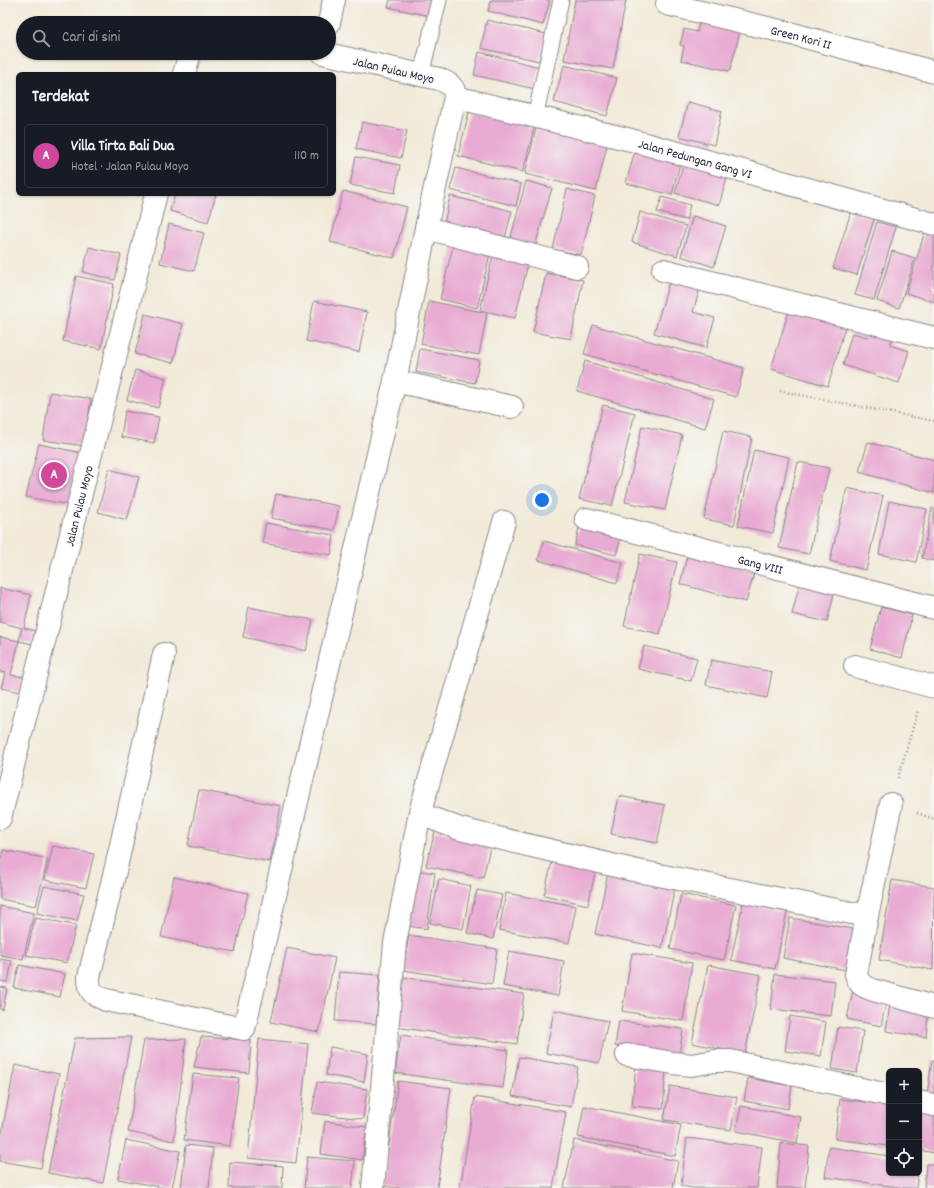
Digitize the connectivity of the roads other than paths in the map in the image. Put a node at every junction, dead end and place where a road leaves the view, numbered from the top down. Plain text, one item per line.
1 (334, 0) edge
2 (439, 0) edge
3 (561, 0) edge
4 (668, 4) dead end
5 (331, 16) edge
6 (336, 56) edge
7 (188, 60) edge
8 (185, 72) edge
9 (934, 72) edge
10 (421, 75) junction
11 (455, 97) junction
12 (535, 116) junction
13 (156, 196) edge
14 (934, 224) edge
15 (426, 228) junction
16 (577, 267) dead end
17 (663, 270) dead end
18 (934, 338) edge
19 (394, 381) junction
20 (512, 407) dead end
21 (586, 519) dead end
22 (504, 522) dead end
23 (934, 608) edge
24 (164, 654) dead end
25 (855, 666) dead end
26 (930, 686) edge
27 (891, 804) road end
28 (0, 818) edge
29 (432, 818) dead end
30 (866, 916) junction
31 (934, 1007) edge
32 (628, 1055) dead end
33 (886, 1094) edge
34 (922, 1103) edge
35 (934, 1105) edge
36 (373, 1188) edge

1 - 5 street
2 - 10 lane
3 - 12 lane
4 - 9 street, Green Kori II
6 - 10 street, Jalan Pulau Moyo
7 - 8 street
10 - 11 street, Jalan Pulau Moyo
11 - 12 street, Jalan Pedungan Gang VI
11 - 15 street
12 - 14 street, Jalan Pedungan Gang VI
13 - 28 street, Jalan Pulau Moyo
15 - 16 street
15 - 19 street
17 - 18 street
19 - 20 street
19 - 24 street
21 - 23 street, Gang VIII
22 - 36 street
25 - 26 street
27 - 30 street
29 - 30 street
30 - 31 street
32 - 33 street
34 - 35 street

